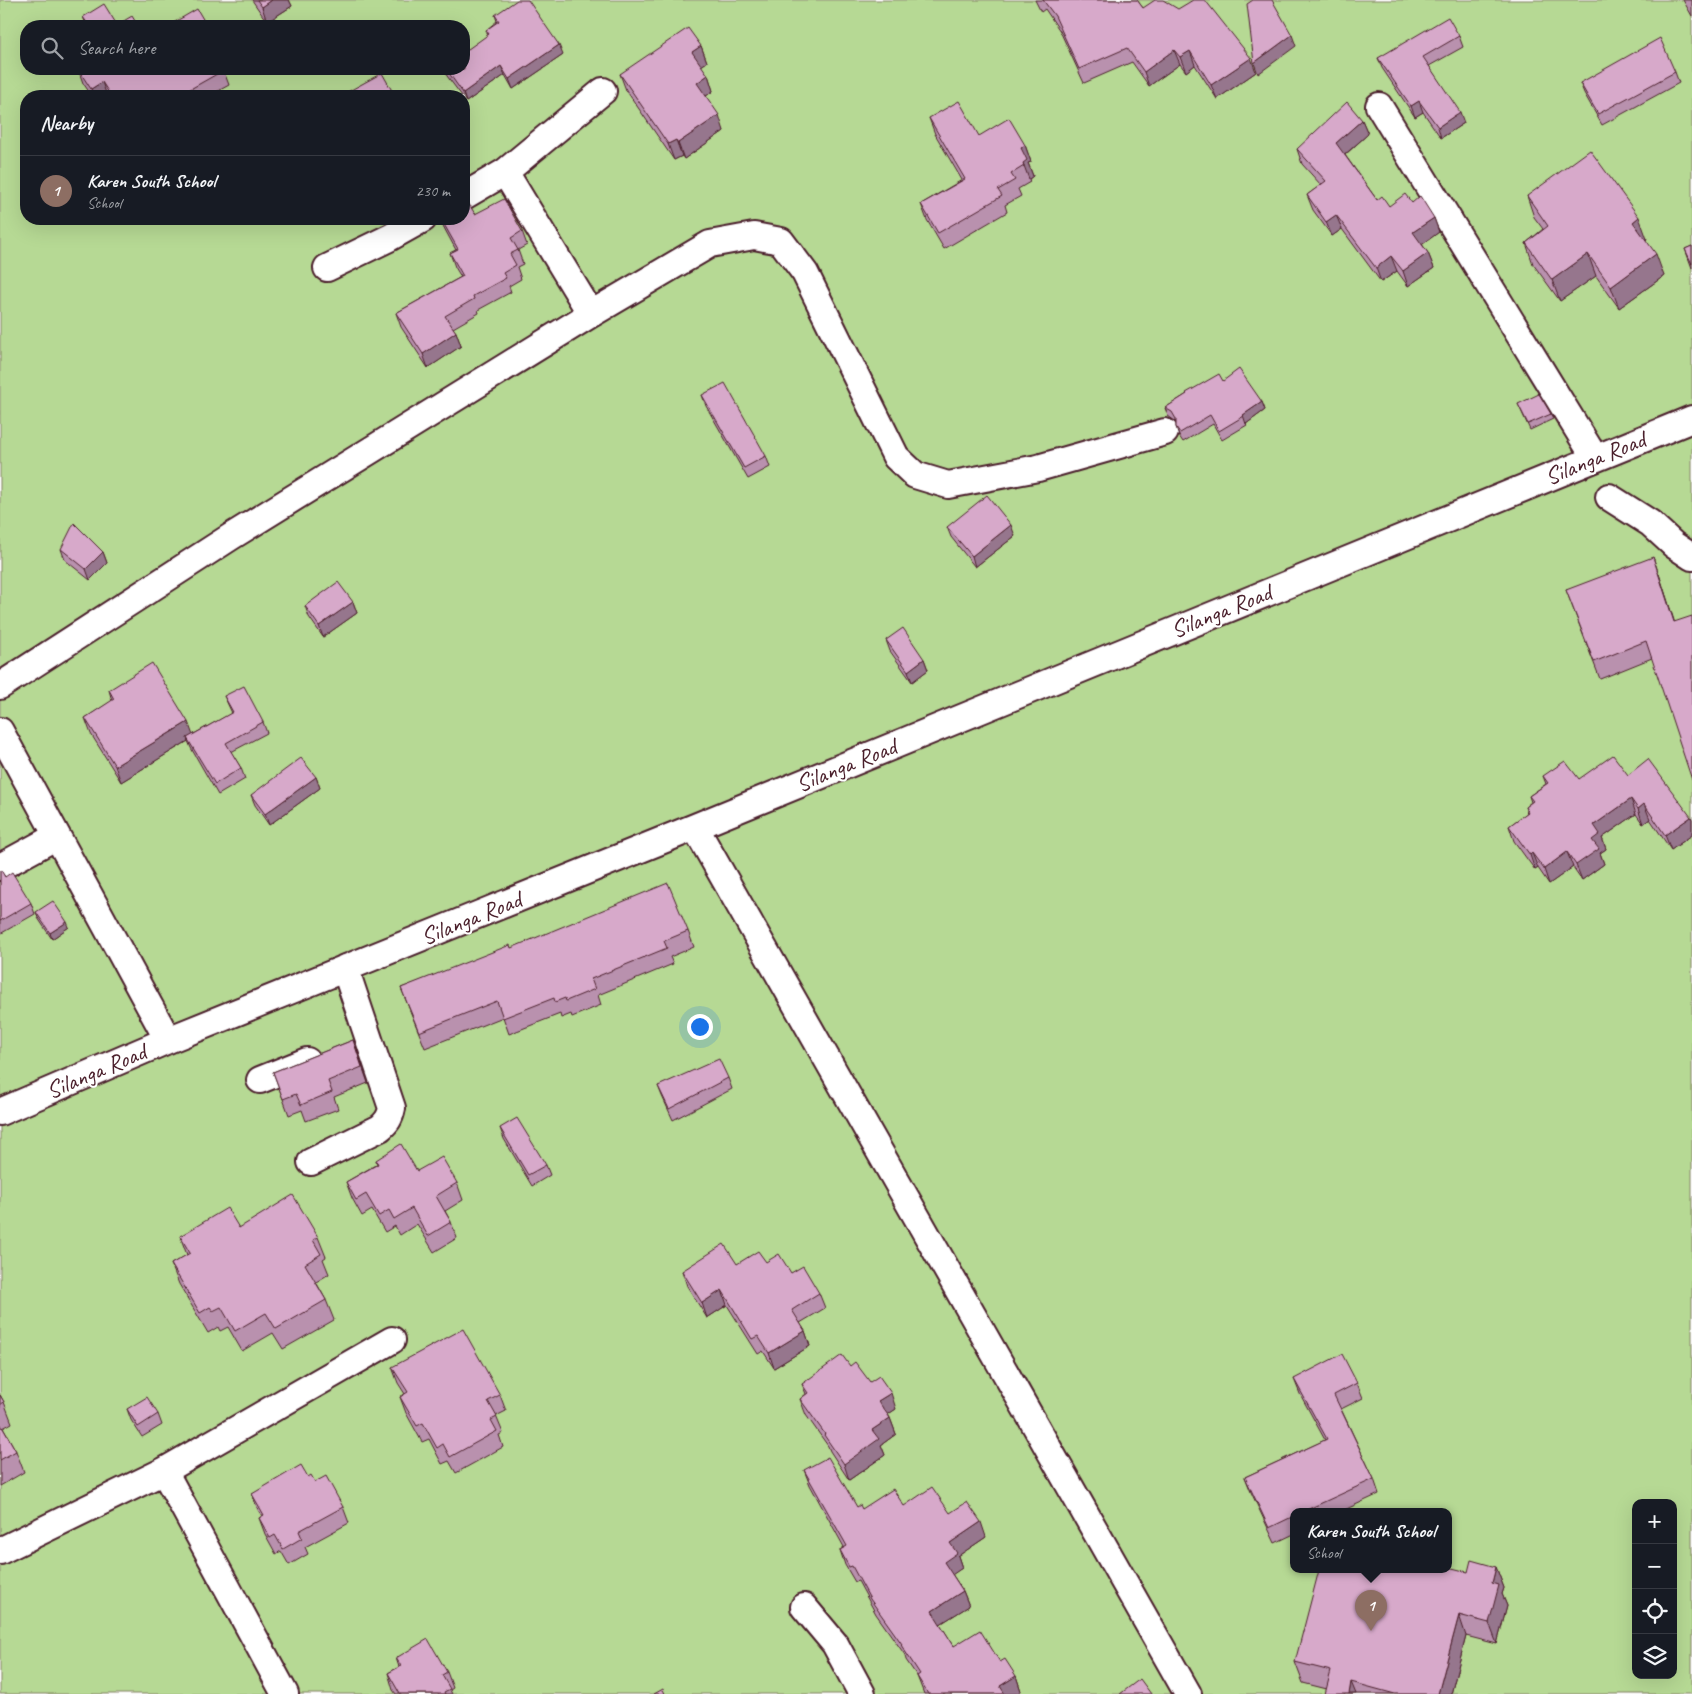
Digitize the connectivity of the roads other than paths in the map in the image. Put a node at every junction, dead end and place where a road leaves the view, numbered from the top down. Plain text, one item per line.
1 (603, 91) dead end
2 (1379, 106) dead end
3 (506, 172) junction
4 (470, 193) edge
5 (413, 225) edge
6 (327, 268) dead end
7 (591, 314) junction
8 (1692, 419) edge
9 (1165, 432) dead end
10 (1595, 458) junction
11 (1609, 497) dead end
12 (1692, 557) edge
13 (0, 686) edge
14 (0, 731) edge
15 (695, 827) junction
16 (57, 836) junction
17 (0, 866) edge
18 (346, 968) junction
19 (168, 1040) junction
20 (350, 1043) junction
21 (260, 1080) dead end
22 (0, 1112) edge
23 (311, 1162) dead end
24 (392, 1340) dead end
25 (164, 1471) junction
26 (0, 1552) edge
27 (804, 1607) dead end
28 (285, 1694) edge
29 (862, 1694) edge
30 (1188, 1694) edge

1 - 3 street
2 - 10 street
3 - 4 street
3 - 7 street
5 - 6 street
7 - 9 street
7 - 13 street
8 - 10 street, Silanga Road
10 - 15 street, Silanga Road
11 - 12 street
14 - 16 street
15 - 18 street, Silanga Road
15 - 30 street
16 - 17 street
16 - 19 street
18 - 19 street, Silanga Road
18 - 20 street
19 - 22 street, Silanga Road
20 - 21 street
20 - 23 street
24 - 25 street
25 - 26 street
25 - 28 street
27 - 29 street

